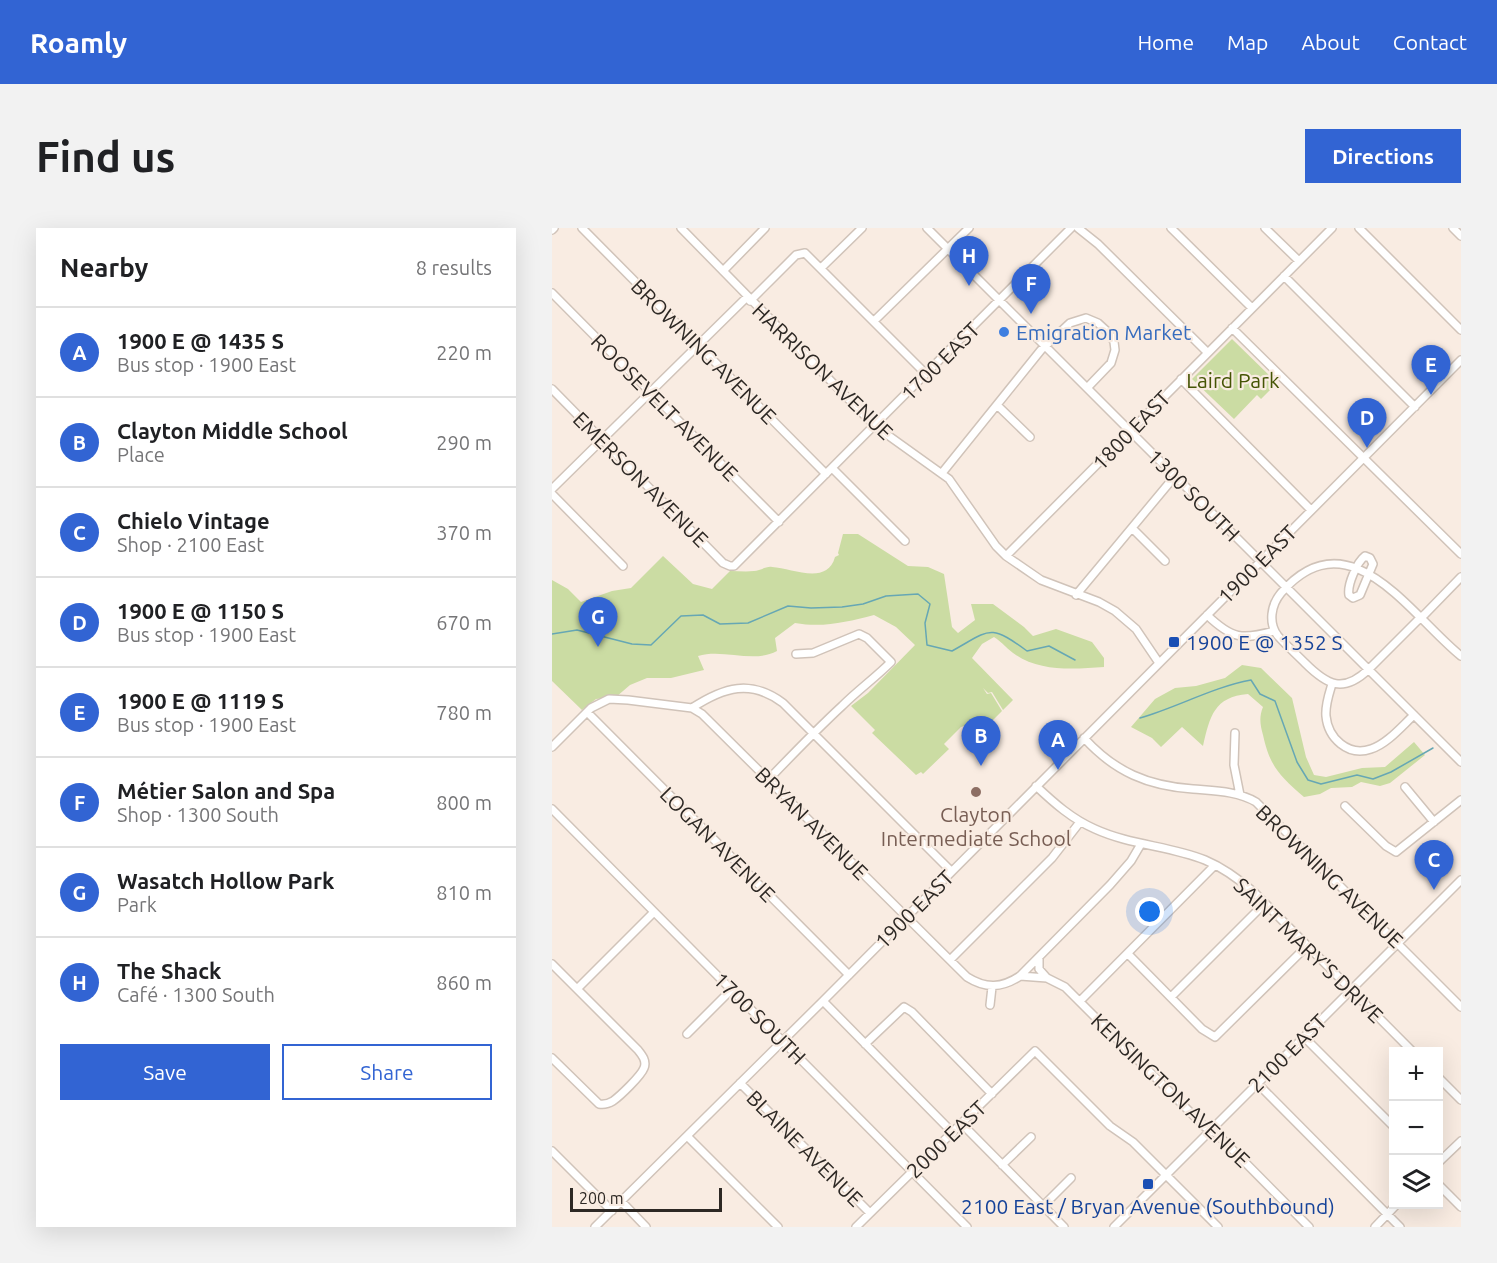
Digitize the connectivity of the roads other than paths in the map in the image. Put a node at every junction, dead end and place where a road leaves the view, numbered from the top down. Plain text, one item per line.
1 (582, 228) edge
2 (681, 228) edge
3 (765, 228) edge
4 (862, 228) edge
5 (927, 228) edge
6 (969, 228) edge
7 (1071, 228) edge
8 (1078, 228) edge
9 (1172, 228) edge
10 (1265, 228) edge
11 (1332, 228) edge
12 (1359, 228) edge
13 (1453, 228) edge
14 (1461, 236) edge
15 (948, 249) junction
16 (1299, 261) junction
17 (821, 268) junction
18 (723, 271) junction
19 (1284, 276) junction
20 (552, 293) edge
21 (749, 299) junction
22 (1000, 301) junction
23 (1252, 308) junction
24 (874, 321) junction
25 (1232, 328) junction
26 (1461, 330) edge
27 (698, 345) junction
28 (1045, 346) junction
29 (1207, 352) junction
30 (1461, 360) edge
31 (926, 374) junction
32 (1181, 379) junction
33 (1087, 388) junction
34 (552, 389) edge
35 (650, 392) junction
36 (997, 405) junction
37 (1414, 407) junction
38 (874, 426) junction
39 (1130, 431) junction
40 (1030, 437) dead end
41 (602, 439) junction
42 (1364, 458) junction
43 (829, 471) junction
44 (942, 473) junction
45 (1175, 476) junction
46 (552, 489) edge
47 (552, 494) edge
48 (1311, 510) junction
49 (779, 522) junction
50 (1132, 528) junction
51 (905, 541) dead end
52 (1461, 554) edge
53 (1006, 556) junction
54 (1165, 561) dead end
55 (1260, 561) junction
56 (623, 566) dead end
57 (730, 566) joint
58 (1356, 570) junction
59 (1368, 575) junction
60 (1461, 577) edge
61 (1287, 588) junction
62 (1076, 595) junction
63 (1207, 615) junction
64 (1421, 617) junction
65 (1274, 631) junction
66 (796, 654) dead end
67 (1461, 656) edge
68 (1159, 663) junction
69 (1369, 669) junction
70 (1332, 684) junction
71 (692, 708) junction
72 (587, 712) junction
73 (1414, 715) junction
74 (1235, 733) dead end
75 (813, 734) junction
76 (1084, 738) junction
77 (552, 747) edge
78 (1461, 762) edge
79 (768, 780) junction
80 (1036, 786) junction
81 (1406, 787) dead end
82 (1240, 795) junction
83 (1461, 800) edge
84 (1345, 806) dead end
85 (552, 809) edge
86 (1080, 822) junction
87 (1434, 822) junction
88 (1141, 844) junction
89 (1215, 865) junction
90 (951, 871) junction
91 (1461, 880) edge
92 (1455, 886) junction
93 (1461, 892) edge
94 (1265, 903) junction
95 (654, 912) junction
96 (906, 917) junction
97 (1398, 943) junction
98 (1307, 946) junction
99 (1128, 954) junction
100 (1039, 957) junction
101 (950, 960) junction
102 (552, 964) edge
103 (849, 975) junction
104 (1020, 976) junction
105 (1047, 978) junction
106 (992, 987) junction
107 (577, 989) junction
108 (732, 989) junction
109 (1351, 990) junction
110 (1171, 997) junction
111 (823, 1001) junction
112 (1080, 1001) junction
113 (990, 1005) dead end
114 (1461, 1007) edge
115 (687, 1034) dead end
116 (1304, 1037) junction
117 (783, 1041) junction
118 (865, 1044) junction
119 (1408, 1047) edge
120 (552, 1058) edge
121 (1443, 1082) edge
122 (741, 1083) junction
123 (1257, 1083) junction
124 (992, 1094) junction
125 (1461, 1100) edge
126 (1389, 1121) edge
127 (962, 1124) junction
128 (1210, 1130) junction
129 (953, 1133) junction
130 (687, 1136) junction
131 (1031, 1137) dead end
132 (1461, 1141) edge
133 (552, 1151) edge
134 (1443, 1158) edge
135 (1002, 1165) junction
136 (913, 1172) junction
137 (1166, 1175) junction
138 (1071, 1178) dead end
139 (1443, 1190) edge
140 (621, 1202) junction
141 (1043, 1206) junction
142 (1461, 1207) edge
143 (1392, 1209) edge
144 (612, 1210) junction
145 (870, 1213) junction
146 (1388, 1214) junction
147 (595, 1227) edge
148 (646, 1227) edge
149 (778, 1227) edge
150 (856, 1227) edge
151 (967, 1227) edge
152 (1064, 1227) edge
153 (1114, 1227) edge
154 (1218, 1227) edge
155 (1309, 1227) edge
156 (1374, 1227) edge
157 (1400, 1227) edge

1 - 27 street, BROWNING AVENUE
2 - 18 street, HARRISON AVENUE
3 - 18 street
4 - 17 street
5 - 15 street, 1300 SOUTH
6 - 15 street
7 - 22 street, 1700 EAST
8 - 29 street
9 - 23 street
10 - 16 street
11 - 16 street, 1800 EAST
12 - 26 street
13 - 14 street
15 - 22 street, 1300 SOUTH
15 - 24 street
16 - 19 street, 1800 EAST
17 - 21 street
17 - 24 street
18 - 21 street, HARRISON AVENUE
19 - 23 street, 1800 EAST
19 - 37 street
20 - 35 street, ROOSEVELT AVENUE
21 - 27 street
21 - 38 street, HARRISON AVENUE
22 - 28 street, 1300 SOUTH
22 - 31 street, 1700 EAST
23 - 25 street, 1800 EAST
24 - 31 street
25 - 29 street, 1800 EAST
25 - 42 street
27 - 35 street
27 - 43 street, BROWNING AVENUE
28 - 33 street, 1300 SOUTH
28 - 33 street
28 - 36 street
29 - 32 street, 1800 EAST
30 - 37 street, 1900 EAST
31 - 38 street, 1700 EAST
32 - 39 street, 1800 EAST
32 - 48 street
33 - 39 street, 1300 SOUTH
34 - 41 street, EMERSON AVENUE
35 - 41 street
35 - 49 street, ROOSEVELT AVENUE
36 - 40 street
36 - 44 street
37 - 42 street, 1900 EAST
38 - 43 street, 1700 EAST
38 - 44 street, HARRISON AVENUE
39 - 45 street, 1300 SOUTH
39 - 53 street, 1800 EAST
41 - 46 street
41 - 57 street, EMERSON AVENUE
42 - 48 street, 1900 EAST
42 - 52 street
43 - 49 street, 1700 EAST
43 - 51 street, BROWNING AVENUE
44 - 53 street, HARRISON AVENUE
45 - 50 street
45 - 55 street, 1300 SOUTH
47 - 56 street
48 - 55 street, 1900 EAST
49 - 57 street, 1700 EAST
50 - 54 street
50 - 62 street
53 - 62 street, HARRISON AVENUE
55 - 61 street, 1300 SOUTH
55 - 63 street, 1900 EAST
58 - 59 street
58 - 59 street
58 - 59 street
58 - 61 street
59 - 64 street
60 - 64 street
61 - 65 street
61 - 69 street, 1300 SOUTH
62 - 68 street, HARRISON AVENUE
63 - 65 street
63 - 68 street, 1900 EAST
64 - 67 street
64 - 69 street
65 - 70 street
66 - 75 street
68 - 76 street, 1900 EAST
69 - 70 street
69 - 73 street, 1300 SOUTH
70 - 73 street
71 - 72 street
71 - 75 street
71 - 79 street, BRYAN AVENUE
72 - 77 street
72 - 103 street, LOGAN AVENUE
73 - 78 street, 1300 SOUTH
74 - 82 street
75 - 79 street
75 - 90 street
76 - 80 street, 1900 EAST
76 - 82 street, BROWNING AVENUE
79 - 96 street, BRYAN AVENUE
80 - 86 street, SAINT MARY'S DRIVE
80 - 90 street, 1900 EAST
81 - 87 street
82 - 97 street, BROWNING AVENUE
83 - 87 street
84 - 87 street
85 - 95 street, 1700 SOUTH
86 - 88 street, SAINT MARY'S DRIVE
86 - 101 street
88 - 89 street, SAINT MARY'S DRIVE
88 - 100 street
89 - 94 street, SAINT MARY'S DRIVE
89 - 99 street
90 - 96 street, 1900 EAST
91 - 92 street, 2100 EAST
92 - 93 street
92 - 97 street, 2100 EAST
94 - 98 street, SAINT MARY'S DRIVE
94 - 110 street
95 - 107 street
95 - 108 street, 1700 SOUTH
96 - 101 street, BRYAN AVENUE
96 - 103 street, 1900 EAST
97 - 109 street, 2100 EAST
97 - 114 street, BROWNING AVENUE
98 - 109 street, SAINT MARY'S DRIVE
98 - 110 street
99 - 110 street
99 - 112 street
100 - 104 street
100 - 105 street
101 - 106 street, BRYAN AVENUE
102 - 107 street
103 - 111 street, 1900 EAST
104 - 105 street, KENSINGTON AVENUE
104 - 106 street
105 - 112 street, KENSINGTON AVENUE
106 - 113 street
107 - 120 street
108 - 115 street
108 - 117 street, 1700 SOUTH
109 - 116 street, 2100 EAST
109 - 119 street, SAINT MARY'S DRIVE
111 - 117 street, 1900 EAST
111 - 118 street
112 - 128 street, KENSINGTON AVENUE
116 - 123 street, 2100 EAST
116 - 126 street
117 - 122 street, 1900 EAST
117 - 136 street, 1700 SOUTH
118 - 124 street
118 - 129 street
121 - 125 street
122 - 130 street, 1900 EAST
122 - 145 street, BLAINE AVENUE
123 - 128 street, 2100 EAST
123 - 146 street
124 - 127 street, 2000 EAST
124 - 137 street, 2000 EAST
127 - 129 street, 2000 EAST
127 - 135 street
128 - 137 street, 2100 EAST
128 - 155 street, KENSINGTON AVENUE
129 - 136 street, 2000 EAST
130 - 140 street, 1900 EAST
130 - 149 street
131 - 135 street
132 - 134 street
133 - 144 street
135 - 141 street
136 - 145 street, 2000 EAST
136 - 151 street, 1700 SOUTH
137 - 153 street, 2100 EAST
137 - 154 street
138 - 141 street
139 - 142 street
140 - 144 street, 1900 EAST
140 - 148 street
141 - 152 street
143 - 146 street
144 - 147 street, 1900 EAST
145 - 150 street, 2000 EAST
146 - 156 street
146 - 157 street

